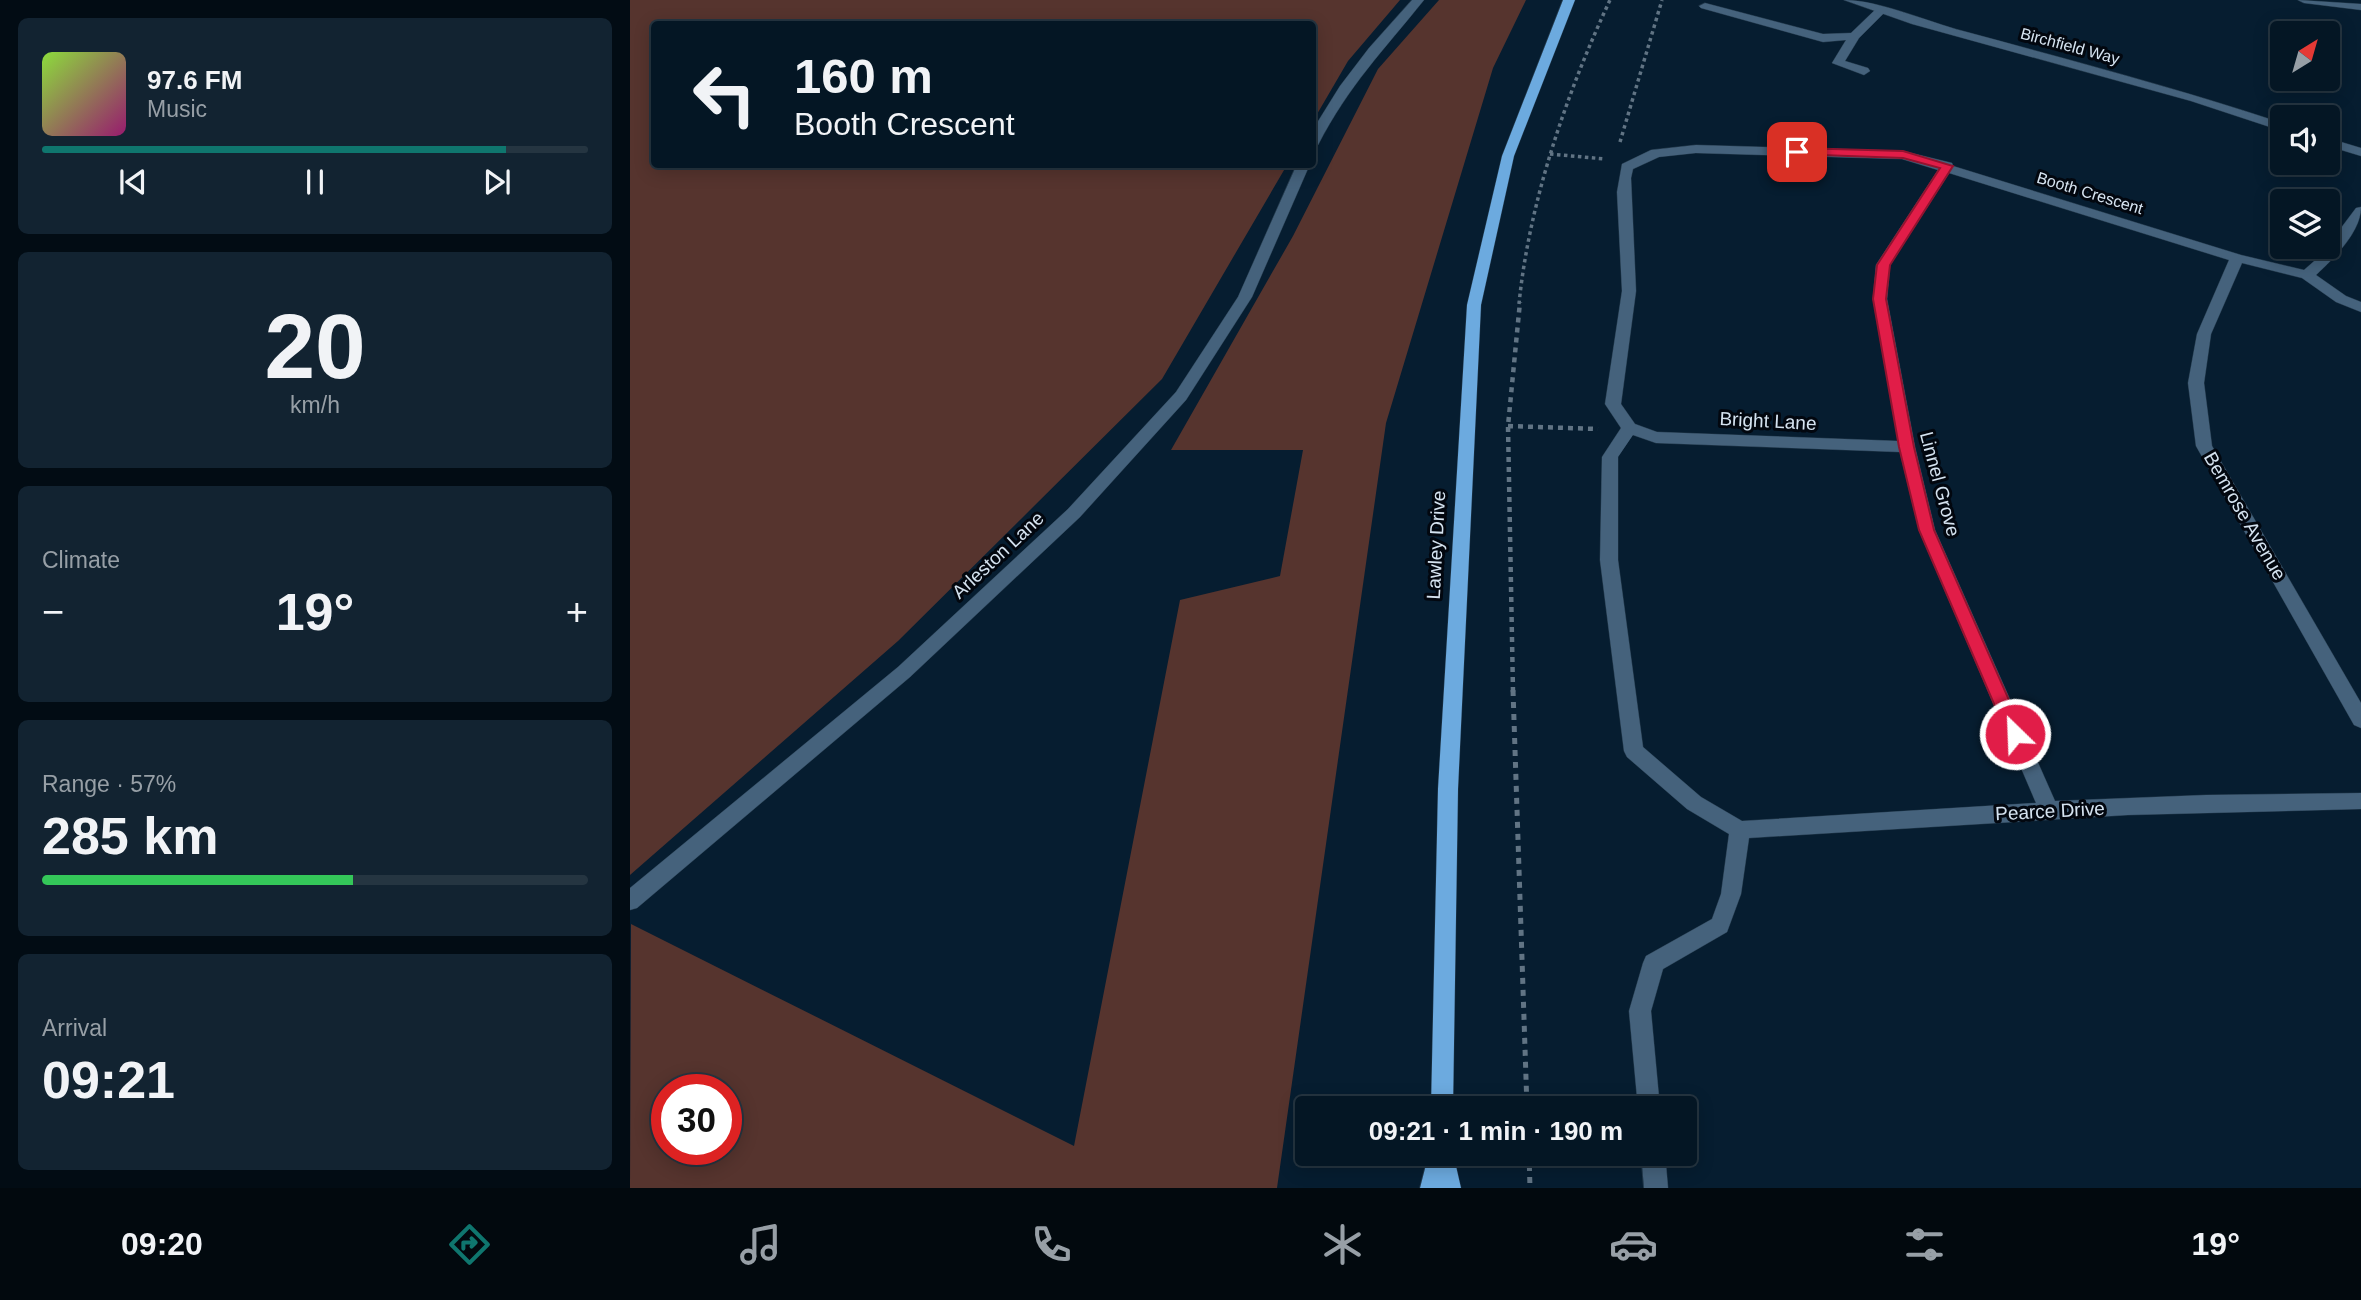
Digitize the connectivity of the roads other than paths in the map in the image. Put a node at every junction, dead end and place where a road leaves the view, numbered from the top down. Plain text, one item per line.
1 (1418, 0) edge
2 (1569, 0) edge
3 (2304, 0) edge
4 (1858, 1) edge
5 (1705, 6) dead end
6 (2361, 7) edge
7 (1881, 10) junction
8 (1854, 36) junction
9 (1864, 71) dead end
10 (2270, 123) edge
11 (1316, 136) edge
12 (2340, 146) edge
13 (2361, 152) edge
14 (1947, 166) junction
15 (1302, 168) edge
16 (2361, 211) edge
17 (2237, 258) junction
18 (2307, 275) junction
19 (2361, 307) edge
20 (1629, 428) junction
21 (1907, 447) junction
22 (2361, 720) edge
23 (2361, 801) edge
24 (2049, 810) junction
25 (1740, 830) junction
26 (630, 901) edge
27 (1442, 1096) edge
28 (1648, 1096) edge
29 (1438, 1166) edge
30 (1444, 1166) edge
31 (1654, 1166) edge
32 (1432, 1188) edge
33 (1449, 1188) edge
34 (1656, 1188) edge

1 - 11 street
2 - 27 main road, Lawley Drive
3 - 6 street
4 - 7 street, Birchfield Way
5 - 8 street
7 - 8 street
7 - 10 street, Birchfield Way
8 - 9 street
12 - 13 street
14 - 17 street, Booth Crescent
14 - 20 street, Booth Crescent
14 - 21 street, Linnel Grove
15 - 26 street, Arleston Lane
16 - 18 street
17 - 18 street, Booth Crescent
17 - 22 street, Bemrose Avenue
18 - 19 street, Booth Crescent
20 - 21 street, Bright Lane
20 - 25 street
21 - 24 street, Linnel Grove
23 - 24 street, Pearce Drive
24 - 25 street, Pearce Drive
25 - 28 street
29 - 32 main road
30 - 33 main road
31 - 34 street

